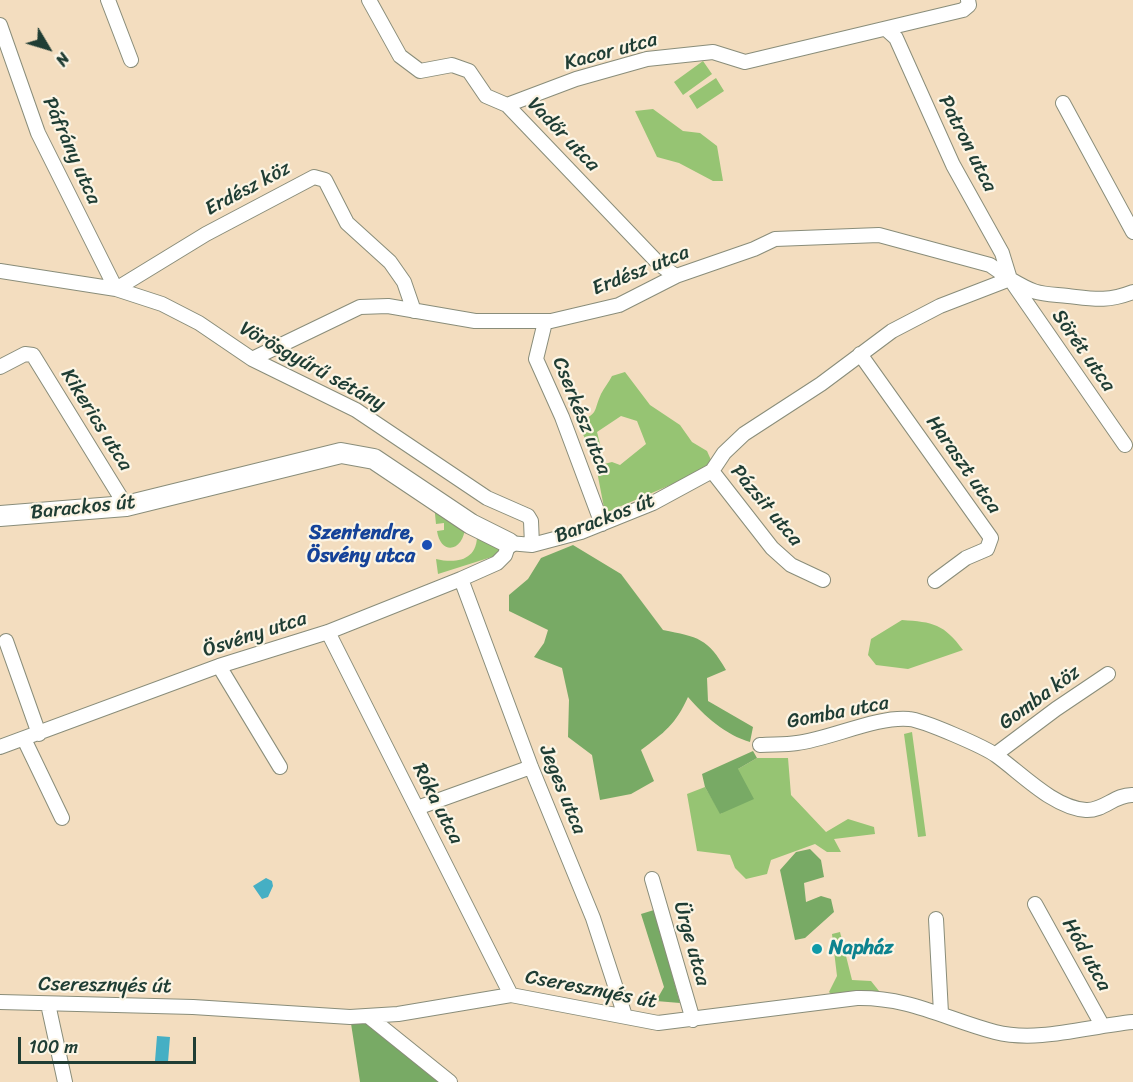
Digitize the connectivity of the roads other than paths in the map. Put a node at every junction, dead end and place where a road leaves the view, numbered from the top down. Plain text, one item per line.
1 (108, 0) edge
2 (369, 0) edge
3 (969, 2) edge
4 (0, 25) edge
5 (886, 29) junction
6 (130, 60) dead end
7 (1062, 103) dead end
8 (507, 105) junction
9 (1133, 232) edge
10 (0, 271) edge
11 (676, 276) junction
12 (1010, 279) junction
13 (116, 289) junction
14 (1133, 292) edge
15 (414, 310) junction
16 (545, 322) junction
17 (860, 354) junction
18 (252, 359) junction
19 (0, 367) edge
20 (1125, 445) dead end
21 (712, 471) junction
22 (126, 506) junction
23 (0, 516) edge
24 (602, 524) junction
25 (509, 543) junction
26 (532, 545) junction
27 (461, 579) junction
28 (823, 580) dead end
29 (935, 581) dead end
30 (328, 632) junction
31 (6, 641) dead end
32 (219, 666) junction
33 (1108, 674) dead end
34 (39, 734) junction
35 (24, 739) junction
36 (760, 745) dead end
37 (0, 747) edge
38 (996, 754) junction
39 (531, 767) junction
40 (280, 768) dead end
41 (1133, 795) edge
42 (417, 808) junction
43 (62, 818) dead end
44 (652, 879) dead end
45 (1035, 904) dead end
46 (936, 919) dead end
47 (511, 995) junction
48 (0, 1002) edge
49 (48, 1004) junction
50 (941, 1013) junction
51 (368, 1016) junction
52 (625, 1016) junction
53 (693, 1020) junction
54 (1133, 1022) edge
55 (1102, 1025) junction
56 (65, 1082) edge
57 (450, 1082) edge

1 - 6 street
2 - 8 street, Vadőr utca
3 - 5 street, Kacor utca
4 - 13 street, Páfrány utca
5 - 8 street, Kacor utca
5 - 12 street, Patron utca
7 - 9 street
8 - 11 street, Vadőr utca
10 - 13 street, Vörösgyűrű sétány
11 - 12 street, Erdész utca
11 - 16 street, Erdész utca
12 - 14 street
12 - 17 street, Barackos út
12 - 20 street, Sörét utca
13 - 15 street, Erdész köz
13 - 18 street, Vörösgyűrű sétány
15 - 16 street, Erdész utca
15 - 18 street, Erdész utca
16 - 24 street, Cserkész utca
17 - 21 street, Barackos út
17 - 29 street, Haraszt utca
18 - 26 street, Vörösgyűrű sétány
19 - 22 street, Kikerics utca
21 - 24 street, Barackos út
21 - 28 street, Pázsit utca
22 - 23 street, Barackos út
22 - 25 street, Barackos út
24 - 26 street, Barackos út
25 - 26 street, Barackos út
25 - 27 street, Ösvény utca
27 - 30 street, Ösvény utca
27 - 39 street, Jeges utca
30 - 32 street, Ösvény utca
30 - 42 street, Róka utca
31 - 34 street
32 - 34 street, Ösvény utca
32 - 40 street
33 - 38 street, Gomba köz
34 - 35 street, Ösvény utca
35 - 37 street, Ösvény utca
35 - 43 street
36 - 38 street, Gomba utca
38 - 41 street, Gomba utca
39 - 42 street
39 - 52 street, Jeges utca
42 - 47 street, Róka utca
44 - 53 street, Ürge utca
45 - 55 street, Hód utca
46 - 50 street
47 - 51 street, Cseresznyés út
47 - 52 street, Cseresznyés út
48 - 49 street, Cseresznyés út
49 - 51 street, Cseresznyés út
49 - 56 street
50 - 53 street, Cseresznyés út
50 - 55 street, Cseresznyés út
51 - 57 street
52 - 53 street, Cseresznyés út
54 - 55 street, Cseresznyés út

